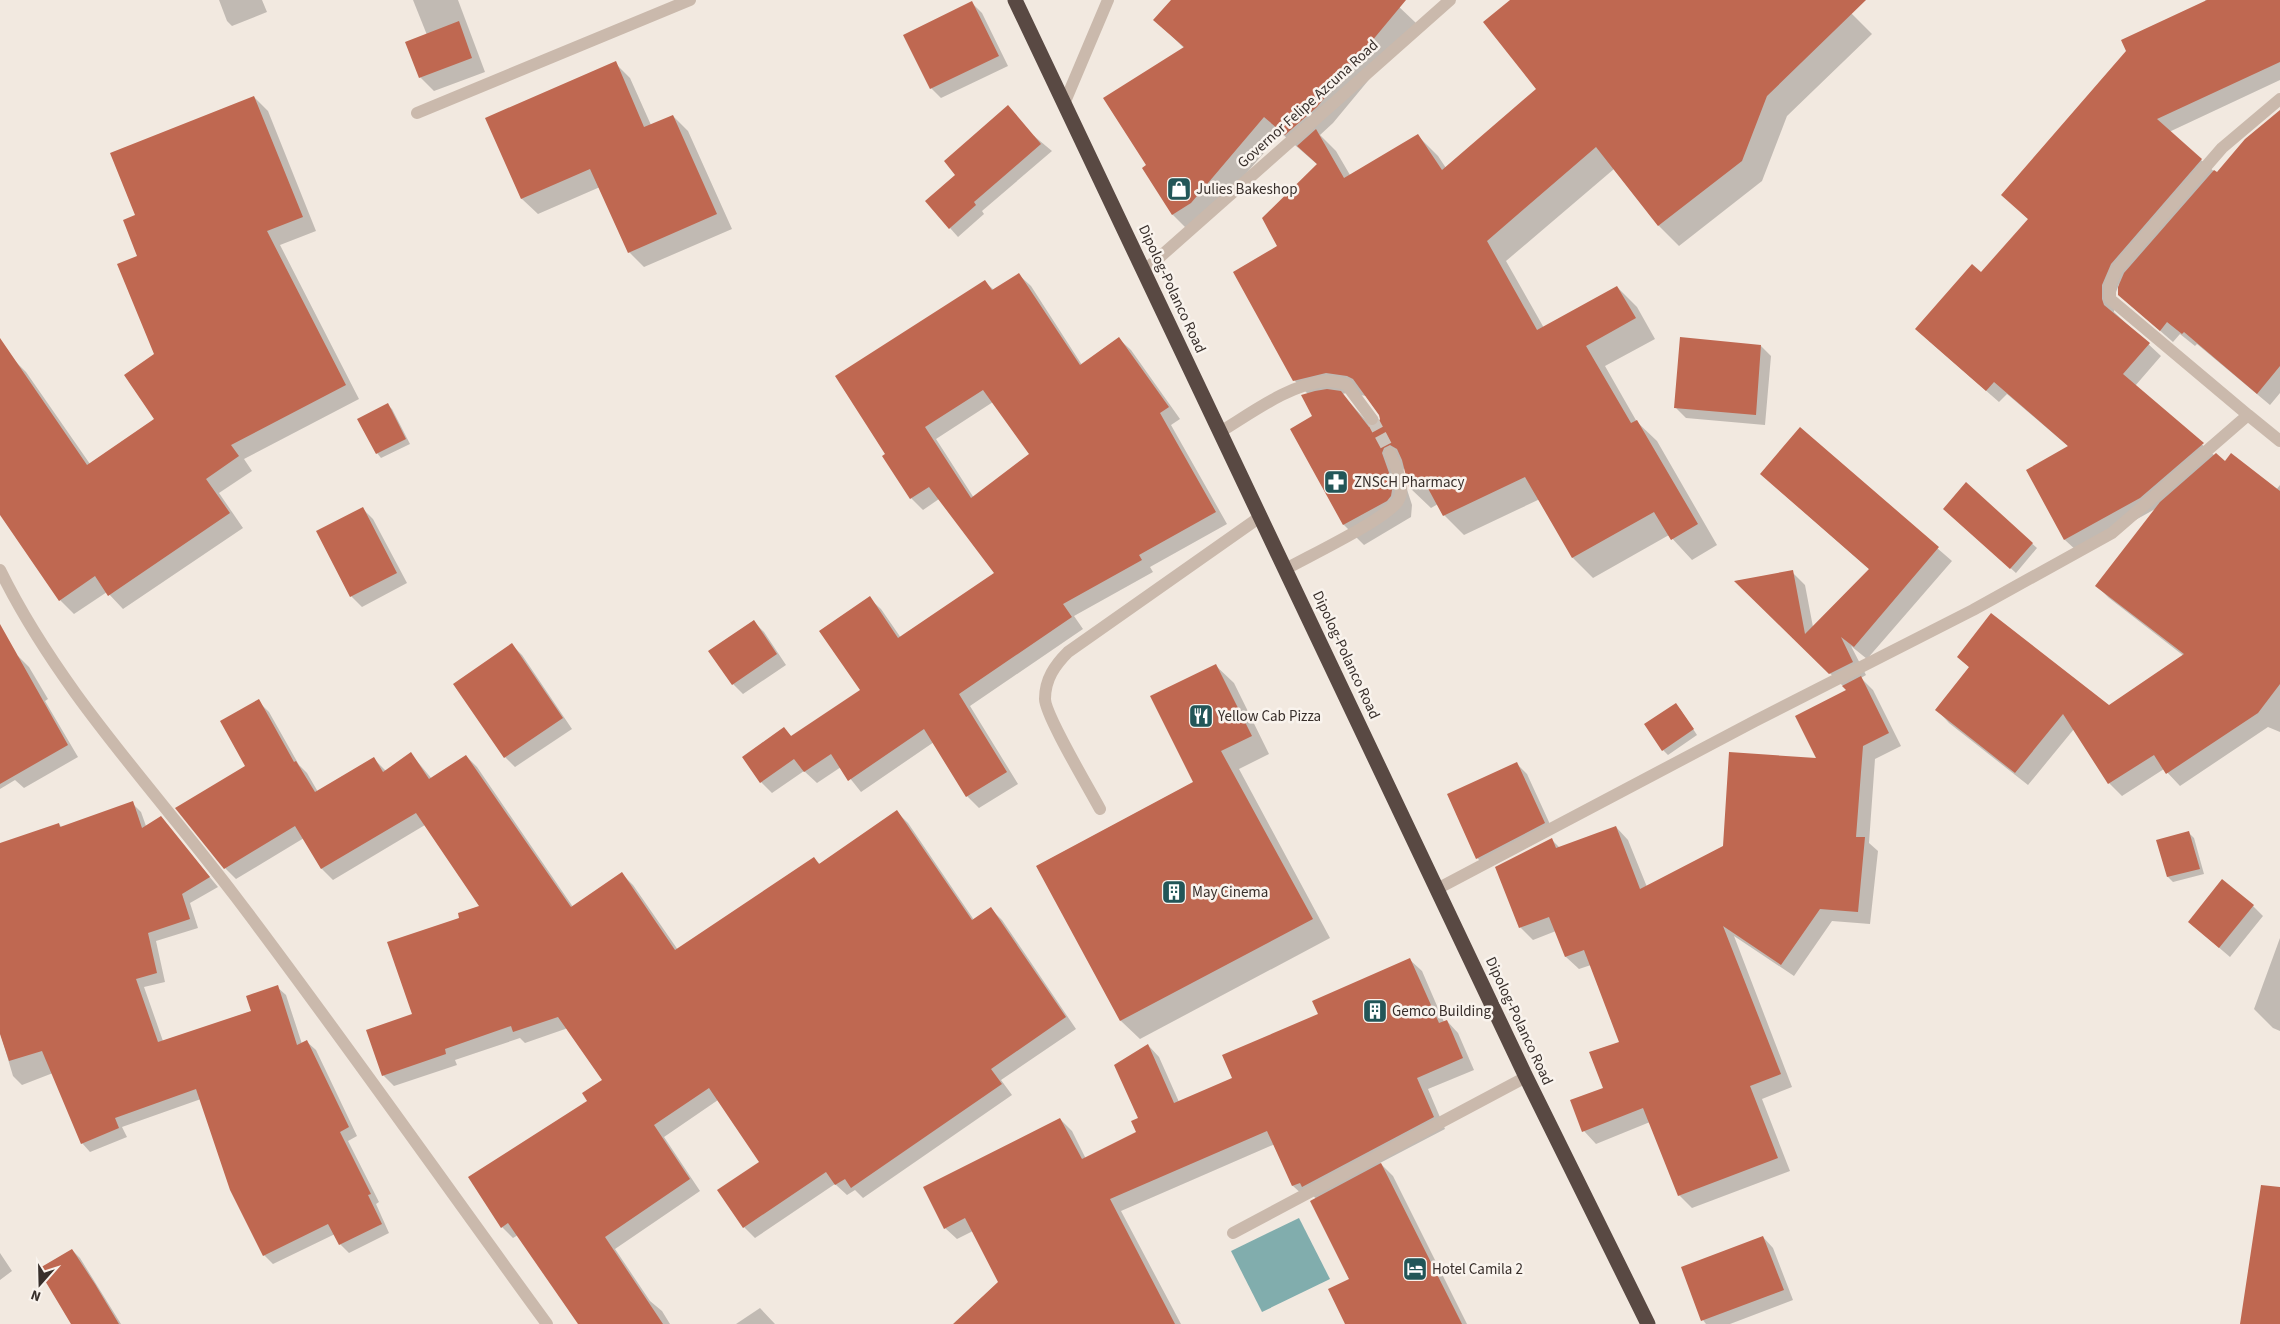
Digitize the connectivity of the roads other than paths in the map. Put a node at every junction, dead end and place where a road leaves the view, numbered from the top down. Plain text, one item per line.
1 (690, 0) edge
2 (1014, 0) edge
3 (1108, 0) edge
4 (1450, 0) edge
5 (2280, 99) edge
6 (1064, 104) junction
7 (417, 113) dead end
8 (1144, 271) junction
9 (2248, 415) junction
10 (1372, 419) tunnel mouth
11 (1220, 432) junction
12 (2280, 441) edge
13 (1390, 453) tunnel mouth
14 (1260, 517) junction
15 (1286, 569) junction
16 (0, 570) edge
17 (1100, 809) dead end
18 (1437, 889) junction
19 (1526, 1077) junction
20 (1233, 1233) dead end
21 (547, 1324) edge
22 (1648, 1324) edge

1 - 7 street
2 - 6 highway, Dipolog-Polanco Road
3 - 6 street
4 - 8 street, Governor Felipe Azcuna Road
5 - 9 street
6 - 8 highway, Dipolog-Polanco Road
8 - 11 highway, Dipolog-Polanco Road
9 - 12 street
9 - 18 street
10 - 11 street
11 - 14 highway, Dipolog-Polanco Road
13 - 15 street
14 - 15 highway, Dipolog-Polanco Road
14 - 17 street
15 - 18 highway, Dipolog-Polanco Road
16 - 21 street
18 - 19 highway, Dipolog-Polanco Road
19 - 20 street
19 - 22 highway, Dipolog-Polanco Road

